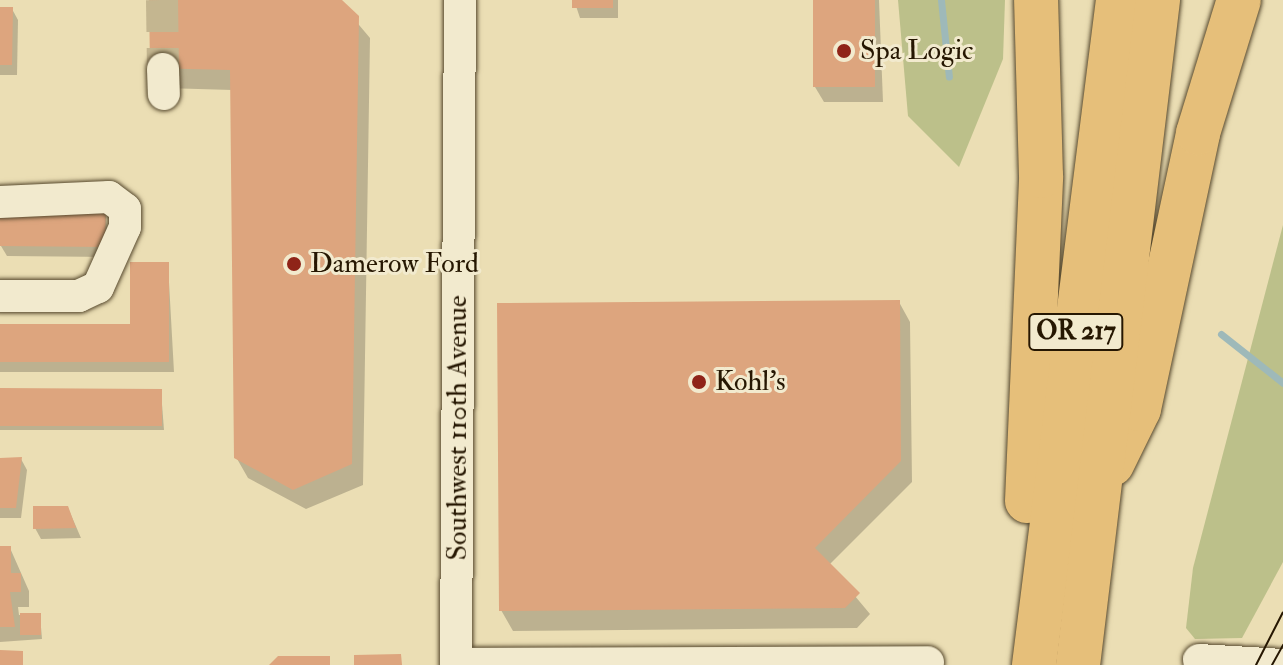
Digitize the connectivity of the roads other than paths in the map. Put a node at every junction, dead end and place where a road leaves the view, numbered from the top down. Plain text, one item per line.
1 (460, 0) edge
2 (1036, 0) edge
3 (1118, 0) edge
4 (1158, 0) edge
5 (1239, 0) edge
6 (0, 202) edge
7 (0, 296) edge
8 (1096, 495) junction
9 (1199, 660) dead end
10 (928, 662) dead end
11 (456, 664) edge
12 (1014, 665) edge
13 (1034, 665) edge
14 (1078, 665) edge
15 (1283, 665) edge

1 - 11 street, Southwest 110th Avenue
2 - 12 highway
3 - 13 highway, OR 217
4 - 8 highway, OR 217
5 - 8 highway
6 - 7 street
8 - 14 highway, OR 217
9 - 15 street
10 - 11 street

